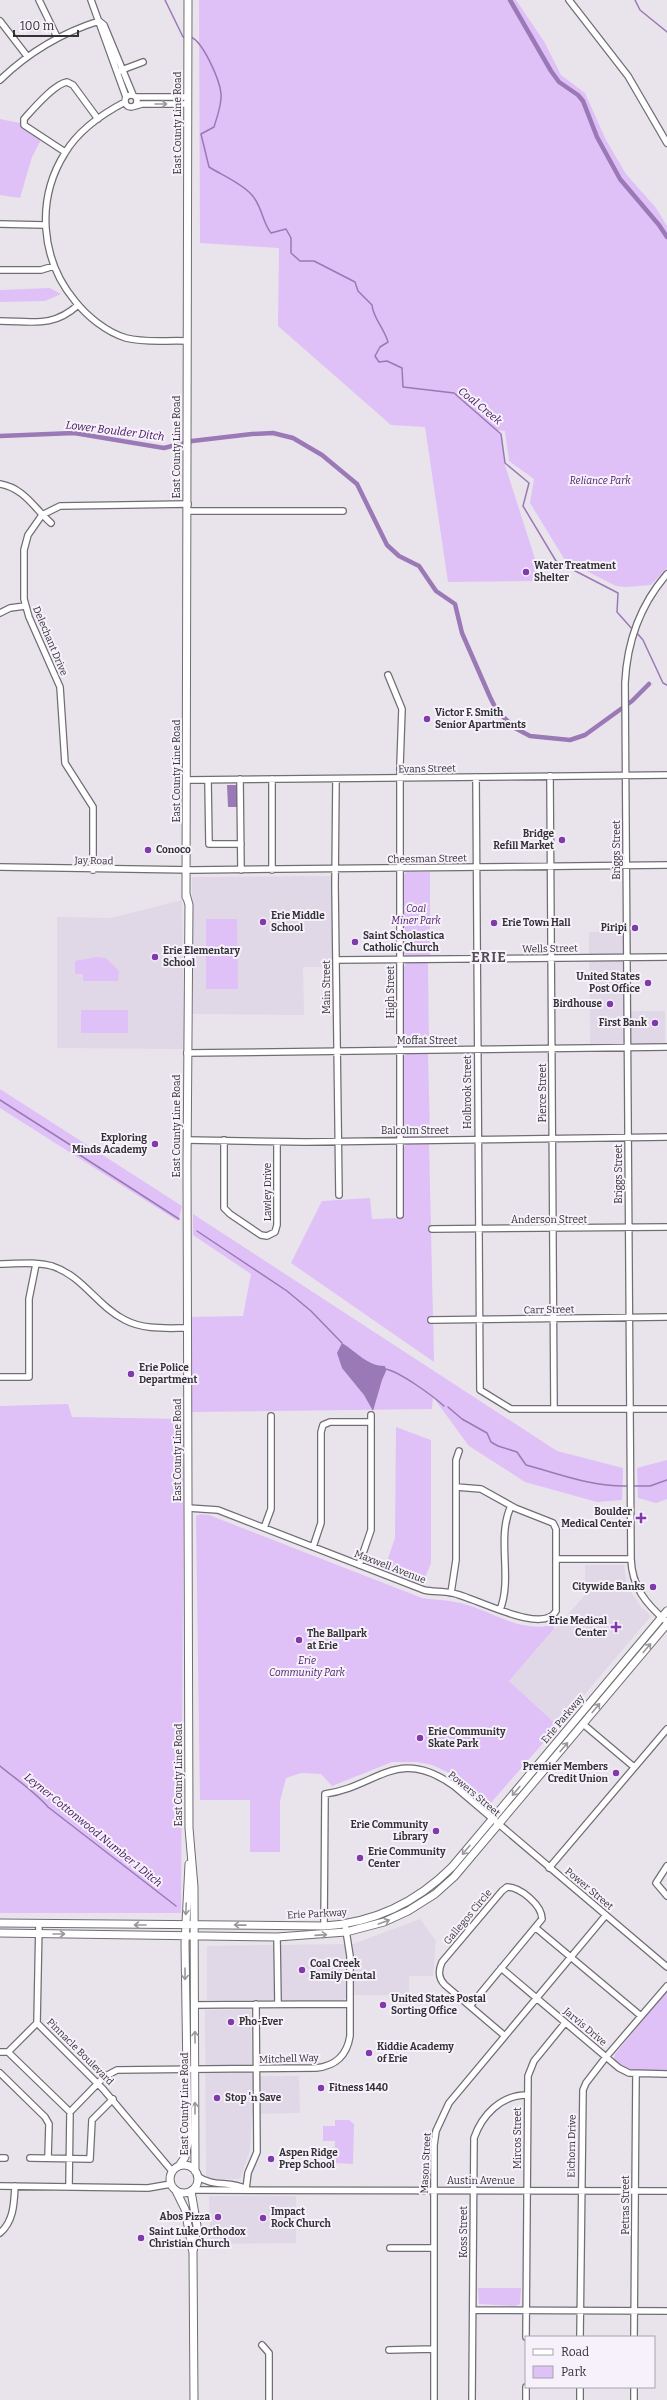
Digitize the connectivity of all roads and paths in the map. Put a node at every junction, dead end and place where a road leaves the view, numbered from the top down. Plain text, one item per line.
1 (39, 0) edge
2 (91, 0) edge
3 (188, 0) edge
4 (568, 0) edge
5 (0, 21) edge
6 (99, 21) junction
7 (57, 38) junction
8 (27, 56) junction
9 (143, 62) dead end
10 (119, 71) junction
11 (0, 80) edge
12 (134, 96) junction
13 (125, 100) junction
14 (188, 100) junction
15 (135, 106) junction
16 (98, 119) junction
17 (667, 143) edge
18 (65, 152) junction
19 (0, 224) edge
20 (44, 225) junction
21 (54, 266) junction
22 (0, 270) edge
23 (78, 305) junction
24 (0, 321) edge
25 (187, 341) junction
26 (0, 484) edge
27 (188, 507) junction
28 (343, 511) dead end
29 (42, 515) junction
30 (51, 523) dead end
31 (667, 574) edge
32 (25, 606) junction
33 (0, 613) edge
34 (388, 675) dead end
35 (626, 775) junction
36 (667, 775) edge
37 (550, 776) junction
38 (476, 777) junction
39 (400, 778) junction
40 (240, 779) junction
41 (272, 779) junction
42 (336, 779) junction
43 (187, 780) junction
44 (208, 780) junction
45 (240, 844) junction
46 (667, 865) edge
47 (626, 866) junction
48 (0, 867) edge
49 (551, 867) junction
50 (476, 868) junction
51 (400, 869) junction
52 (93, 870) junction
53 (187, 870) junction
54 (241, 870) junction
55 (272, 870) junction
56 (335, 870) junction
57 (667, 956) edge
58 (627, 957) junction
59 (476, 958) junction
60 (551, 958) junction
61 (336, 960) junction
62 (400, 960) junction
63 (667, 1047) edge
64 (627, 1048) junction
65 (477, 1049) junction
66 (552, 1049) junction
67 (400, 1050) junction
68 (337, 1051) junction
69 (188, 1053) junction
70 (628, 1137) junction
71 (667, 1137) edge
72 (553, 1138) junction
73 (477, 1139) junction
74 (187, 1140) junction
75 (224, 1140) junction
76 (400, 1140) junction
77 (278, 1142) junction
78 (338, 1142) junction
79 (339, 1195) dead end
80 (400, 1215) dead end
81 (667, 1227) edge
82 (553, 1228) junction
83 (628, 1228) junction
84 (432, 1229) dead end
85 (478, 1229) junction
86 (0, 1264) edge
87 (36, 1264) junction
88 (629, 1317) junction
89 (667, 1317) edge
90 (554, 1318) junction
91 (431, 1320) dead end
92 (479, 1320) junction
93 (187, 1328) junction
94 (0, 1377) edge
95 (554, 1409) junction
96 (630, 1409) junction
97 (667, 1409) edge
98 (371, 1415) dead end
99 (272, 1416) dead end
100 (371, 1422) junction
101 (460, 1451) dead end
102 (456, 1487) junction
103 (511, 1506) junction
104 (188, 1508) junction
105 (264, 1528) junction
106 (314, 1547) junction
107 (556, 1559) junction
108 (631, 1559) junction
109 (359, 1565) junction
110 (451, 1593) junction
111 (500, 1610) junction
112 (667, 1611) edge
113 (665, 1621) edge
114 (583, 1724) junction
115 (667, 1729) edge
116 (634, 1767) junction
117 (492, 1820) junction
118 (498, 1825) junction
119 (190, 1846) junction
120 (667, 1866) edge
121 (549, 1868) junction
122 (667, 1896) edge
123 (606, 1915) junction
124 (0, 1923) edge
125 (39, 1923) junction
126 (186, 1924) junction
127 (194, 1924) junction
128 (345, 1924) junction
129 (324, 1926) junction
130 (536, 1928) junction
131 (346, 1932) junction
132 (0, 1933) edge
133 (38, 1934) junction
134 (185, 1935) junction
135 (194, 1935) junction
136 (277, 1937) junction
137 (572, 1957) junction
138 (667, 1967) edge
139 (501, 1968) junction
140 (667, 1986) edge
141 (537, 1998) junction
142 (256, 2004) junction
143 (278, 2004) junction
144 (349, 2004) junction
145 (194, 2005) junction
146 (470, 2006) junction
147 (641, 2016) junction
148 (37, 2023) junction
149 (565, 2023) junction
150 (505, 2036) junction
151 (0, 2052) edge
152 (8, 2052) junction
153 (606, 2057) junction
154 (186, 2069) junction
155 (195, 2069) junction
156 (256, 2069) junction
157 (0, 2073) edge
158 (636, 2074) junction
159 (667, 2074) edge
160 (98, 2083) junction
161 (527, 2095) junction
162 (113, 2099) junction
163 (70, 2112) junction
164 (30, 2158) dead end
165 (48, 2158) junction
166 (69, 2159) junction
167 (179, 2166) junction
168 (172, 2171) junction
169 (196, 2174) junction
170 (171, 2184) junction
171 (0, 2186) edge
172 (15, 2186) junction
173 (69, 2186) junction
174 (246, 2189) junction
175 (191, 2190) junction
176 (433, 2190) junction
177 (473, 2190) junction
178 (527, 2190) junction
179 (176, 2191) junction
180 (581, 2191) junction
181 (635, 2191) junction
182 (667, 2191) edge
183 (0, 2233) edge
184 (390, 2248) dead end
185 (434, 2248) junction
186 (192, 2253) junction
187 (473, 2310) junction
188 (526, 2310) junction
189 (580, 2310) junction
190 (634, 2311) junction
191 (667, 2311) edge
192 (526, 2336) edge
193 (580, 2336) edge
194 (634, 2336) edge
195 (262, 2345) dead end
196 (434, 2349) junction
197 (390, 2350) dead end
198 (526, 2388) edge
199 (580, 2388) edge
200 (634, 2388) edge
201 (194, 2400) edge
202 (268, 2400) edge
203 (434, 2400) edge
204 (472, 2400) edge
205 (526, 2400) edge
206 (580, 2400) edge
207 (634, 2400) edge

1 - 7 street
2 - 6 street
3 - 14 main road, East County Line Road
4 - 17 street
5 - 8 street
6 - 7 street
6 - 10 street
7 - 8 street
8 - 11 street
9 - 10 street
10 - 12 street
10 - 13 street
12 - 13 street
12 - 14 street
12 - 15 street
13 - 15 street
13 - 16 street
15 -> 14 street
14 - 25 main road, East County Line Road
16 - 18 street
16 - 18 street
18 - 20 street
19 - 20 street
20 - 21 street
21 - 22 street
21 - 23 street
23 - 24 street
23 - 25 street
25 - 27 main road, East County Line Road
26 - 29 street
27 - 28 street, Delechant Drive
27 - 29 street, Delechant Drive
27 - 43 main road, East County Line Road
29 - 30 street
29 - 32 street, Delechant Drive
31 - 35 street, Briggs Street
32 - 33 street
32 - 52 street, Delechant Drive
34 - 39 street, High Street
35 - 36 street, Evans Street
35 - 37 street, Evans Street
35 - 47 street, Briggs Street
37 - 38 street, Evans Street
37 - 49 street, Pierce Street
38 - 39 street, Evans Street
38 - 50 street, Holbrook Street
39 - 42 street, Evans Street
39 - 51 street, High Street
40 - 41 street, Evans Street
40 - 44 street, Evans Street
40 - 45 street
41 - 42 street, Evans Street
41 - 55 street
42 - 56 street, Main Street
43 - 44 street, Evans Street
43 - 53 main road, East County Line Road
44 - 45 street
45 - 54 street
46 - 47 street, Cheesman Street
47 - 49 street, Cheesman Street
47 - 58 street, Briggs Street
48 - 52 street, Jay Road
49 - 50 street, Cheesman Street
49 - 60 street, Pierce Street
50 - 51 street, Cheesman Street
50 - 59 street, Holbrook Street
51 - 56 street, Cheesman Street
51 - 62 street, High Street
52 - 53 street, Jay Road
53 - 54 street, Cheesman Street
53 - 69 main road, East County Line Road
54 - 55 street, Cheesman Street
55 - 56 street, Cheesman Street
56 - 61 street, Main Street
57 - 58 street, Wells Street
58 - 60 street, Wells Street
58 - 64 street, Briggs Street
59 - 60 street, Wells Street
59 - 62 street, Wells Street
59 - 65 street, Holbrook Street
60 - 66 street, Pierce Street
61 - 62 street, Wells Street
61 - 68 street, Main Street
62 - 67 street, High Street
63 - 64 street, Moffat Street
64 - 66 street, Moffat Street
64 - 70 street, Briggs Street
65 - 66 street, Moffat Street
65 - 67 street, Moffat Street
65 - 73 street, Holbrook Street
66 - 72 street, Pierce Street
67 - 68 street, Moffat Street
67 - 76 street, High Street
68 - 69 street, Moffat Street
68 - 78 street, Main Street
69 - 74 main road, East County Line Road
70 - 71 street, Balcolm Street
70 - 72 street, Balcolm Street
70 - 83 street, Briggs Street
72 - 73 street, Balcolm Street
72 - 82 street, Pierce Street
73 - 76 street, Balcolm Street
73 - 85 street, Holbrook Street
74 - 75 street, Balcolm Street
74 - 93 main road, East County Line Road
75 - 77 street, Balcolm Street
75 - 77 street, Lawley Drive
76 - 78 street, Balcolm Street
76 - 80 street, High Street
77 - 78 street, Balcolm Street
78 - 79 street, Main Street
81 - 83 street, Anderson Street
82 - 83 street, Anderson Street
82 - 85 street, Anderson Street
82 - 90 street, Pierce Street
83 - 88 street, Briggs Street
84 - 85 street, Anderson Street
85 - 92 street, Holbrook Street
86 - 87 street
87 - 93 street
87 - 94 street
88 - 89 street, Carr Street
88 - 90 street, Carr Street
88 - 96 street, Briggs Street
90 - 92 street, Carr Street
90 - 95 street, Pierce Street
91 - 92 street, Carr Street
92 - 95 street, Holbrook Street
93 - 104 main road, East County Line Road
95 - 96 street, Holbrook Street
96 - 97 street, Holbrook Street
96 - 108 street, Briggs Street
98 - 100 street
99 - 105 street
100 - 106 street
100 - 109 street
101 - 102 street
102 - 103 street
102 - 110 street
103 - 107 street
103 - 111 street
104 - 105 street, Maxwell Avenue
104 - 119 main road, East County Line Road
105 - 106 street, Maxwell Avenue
106 - 109 street, Maxwell Avenue
107 - 108 street
107 - 111 street, Maxwell Avenue
108 - 113 street, Briggs Street
109 - 110 street, Maxwell Avenue
110 - 111 street, Maxwell Avenue
112 - 113 main road, Erie Parkway
114 -> 113 main road, Erie Parkway
113 -> 117 main road, Erie Parkway
114 - 116 street
118 -> 114 main road, Erie Parkway
115 - 116 street
116 - 121 street
117 - 118 street, Powers Street
117 -> 128 main road, Erie Parkway
117 - 129 street, Powers Street
118 - 121 street, Power Street
131 -> 118 main road, Erie Parkway
119 -> 126 main road, East County Line Road
119 - 127 main road, East County Line Road
120 - 122 street
121 - 123 street, Power Street
123 - 137 street, Mason Street
123 - 138 street, Power Street
124 - 125 main road, Erie Parkway
126 -> 125 main road, Erie Parkway
125 - 133 street, Pinnacle Boulevard
126 - 127 main road, Erie Parkway
126 - 134 main road, East County Line Road
129 -> 127 main road, Erie Parkway
127 - 135 main road, East County Line Road
128 - 129 main road, Erie Parkway
128 - 131 street, Mitchell Way
130 - 137 street
130 - 139 street, Gallegos Circle
130 - 146 street, Gallegos Circle
136 -> 131 main road, Erie Parkway
131 - 144 street, Mitchell Way
132 - 133 main road, Erie Parkway
133 -> 134 main road, Erie Parkway
133 - 148 street, Pinnacle Boulevard
134 - 135 main road, Erie Parkway
134 -> 154 main road, East County Line Road
135 - 136 main road, Erie Parkway
135 - 145 main road, East County Line Road
136 - 143 street
137 - 141 street, Mason Street
137 - 147 street
139 - 141 street, Jarvis Drive
139 - 146 street, Gallegos Circle
140 - 147 street, Eichorn Drive
141 - 149 street, Jarvis Drive
141 - 150 street, Mason Street
142 - 143 street
142 - 145 street
142 - 156 street
143 - 144 street
144 - 156 street, Mitchell Way
155 -> 145 main road, East County Line Road
146 - 150 street, Gallegos Circle
147 - 153 street, Eichorn Drive
148 - 152 street
148 - 160 street, Pinnacle Boulevard
149 - 153 street, Jarvis Drive
149 - 161 street, Mircos Street
150 - 176 street, Mason Street
151 - 152 street
152 - 163 street
153 - 158 street, Jarvis Drive
153 - 180 street, Eichorn Drive
154 - 155 street, Mitchell Way
154 - 160 street, Mitchell Way
154 - 167 main road, East County Line Road
155 - 156 street, Mitchell Way
169 -> 155 main road, East County Line Road
156 - 174 street
157 - 165 street
158 - 159 street, Jarvis Drive
158 - 181 street, Petras Street
160 - 162 street, Pinnacle Boulevard
160 - 163 street, Mitchell Way
161 - 177 street, Koss Street
161 - 178 street, Mircos Street
162 - 166 street
162 - 168 street, Pinnacle Boulevard
163 - 166 street
164 - 165 street
165 - 166 street
166 - 173 street
167 - 168 main road
167 - 169 main road
168 - 170 main road
169 - 174 street, Austin Avenue
169 - 175 main road
170 - 173 street
170 - 179 main road
171 - 172 street
172 - 173 street
172 - 183 street
174 - 175 street, Austin Avenue
174 - 176 street, Austin Avenue
175 - 179 main road
175 - 186 main road
176 - 177 street, Austin Avenue
176 - 185 street, Mason Street
177 - 178 street, Austin Avenue
177 - 187 street, Koss Street
178 - 180 street, Austin Avenue
178 - 188 street, Mircos Street
179 - 186 main road
180 - 181 street, Austin Avenue
180 - 189 street, Eichorn Drive
181 - 182 street, Austin Avenue
181 - 190 street, Petras Street
184 - 185 street
185 - 196 street, Mason Street
186 - 201 main road
187 - 188 street
187 - 204 street, Koss Street
188 - 189 street
188 - 192 street, Mircos Street
189 - 190 street
189 - 193 street, Eichorn Drive
190 - 191 street
190 - 194 street, Petras Street
195 - 202 street
196 - 197 street
196 - 203 street, Mason Street
198 - 205 street
199 - 206 street
200 - 207 street

